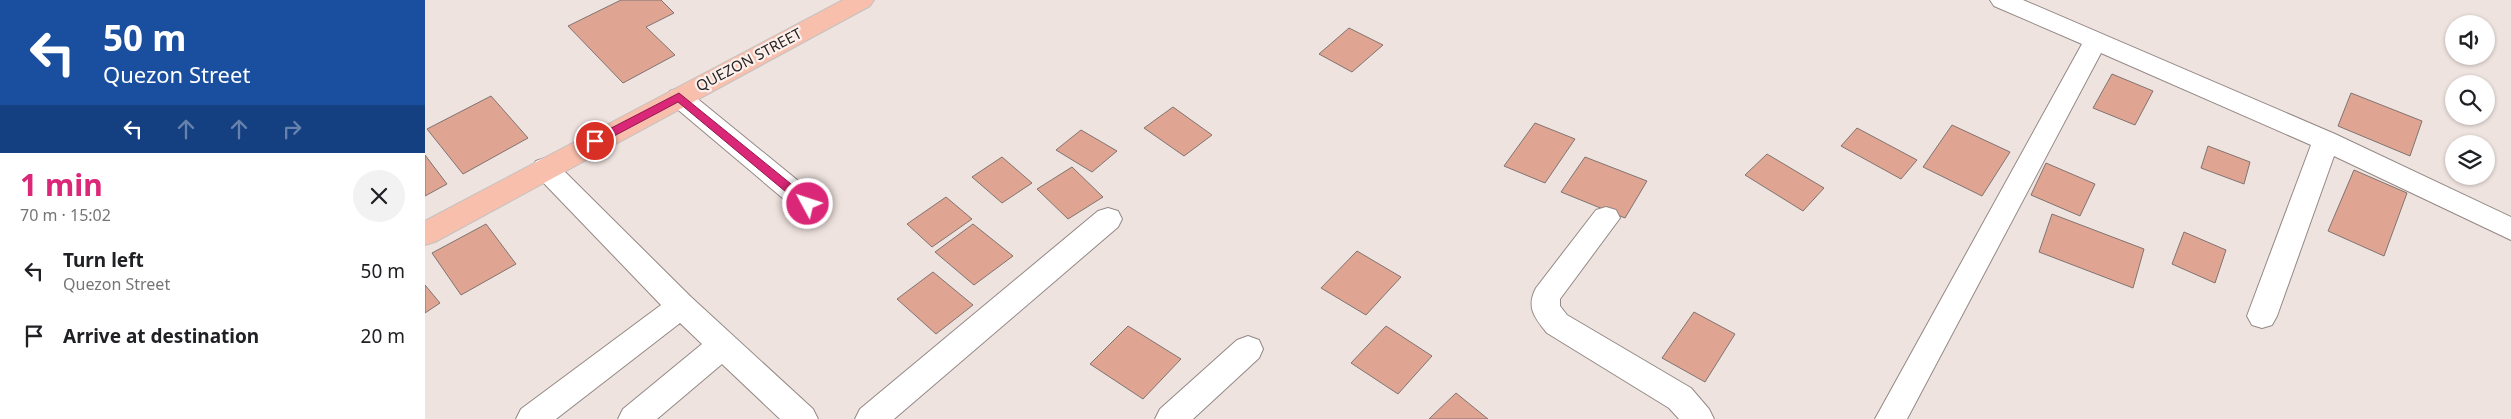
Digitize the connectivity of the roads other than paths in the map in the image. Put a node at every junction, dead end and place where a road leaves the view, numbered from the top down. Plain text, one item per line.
1 (862, 0) edge
2 (2002, 0) edge
3 (2096, 40) junction
4 (679, 97) junction
5 (2326, 141) junction
6 (545, 168) junction
7 (808, 204) dead end
8 (1606, 218) dead end
9 (1108, 219) dead end
10 (2511, 229) edge
11 (425, 234) edge
12 (681, 306) junction
13 (2262, 316) dead end
14 (724, 344) junction
15 (1248, 349) dead end
16 (531, 419) edge
17 (634, 419) edge
18 (802, 419) edge
19 (871, 419) edge
20 (1171, 419) edge
21 (1698, 419) edge
22 (1891, 419) edge

1 - 4 main road, QUEZON STREET
2 - 3 street
3 - 5 street
3 - 22 street
4 - 6 main road, QUEZON STREET
4 - 7 street
5 - 10 street
5 - 13 street
6 - 11 main road, QUEZON STREET
6 - 12 street
8 - 21 street
9 - 19 street
12 - 14 street
12 - 16 street
14 - 17 street
14 - 18 street
15 - 20 street

